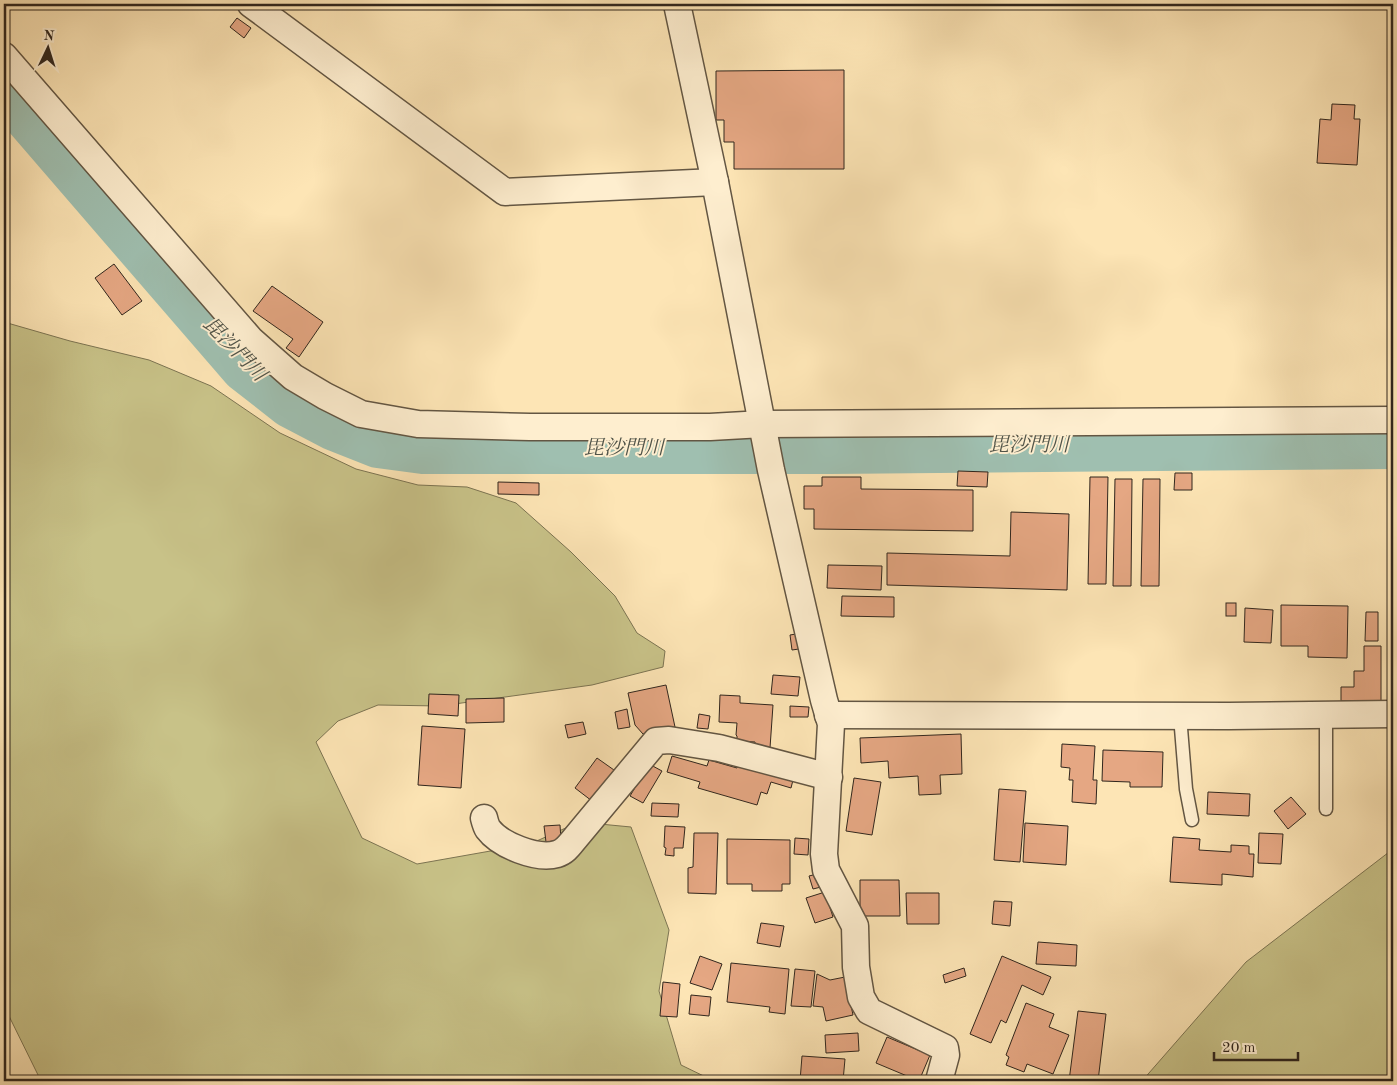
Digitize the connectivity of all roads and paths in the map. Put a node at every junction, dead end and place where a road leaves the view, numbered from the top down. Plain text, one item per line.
1 (251, 4) edge
2 (677, 4) edge
3 (4, 56) edge
4 (715, 182) junction
5 (1393, 420) edge
6 (762, 424) junction
7 (1393, 714) edge
8 (828, 715) junction
9 (1326, 715) junction
10 (1180, 716) junction
11 (829, 777) junction
12 (1326, 809) dead end
13 (484, 818) dead end
14 (1192, 820) dead end
15 (939, 1081) edge

1 - 4 street
2 - 4 street
3 - 6 street
4 - 6 street
5 - 6 street
6 - 8 street
7 - 9 street
8 - 10 street
8 - 11 street
9 - 10 street
9 - 12 lane
10 - 14 lane
11 - 13 street
11 - 15 street

